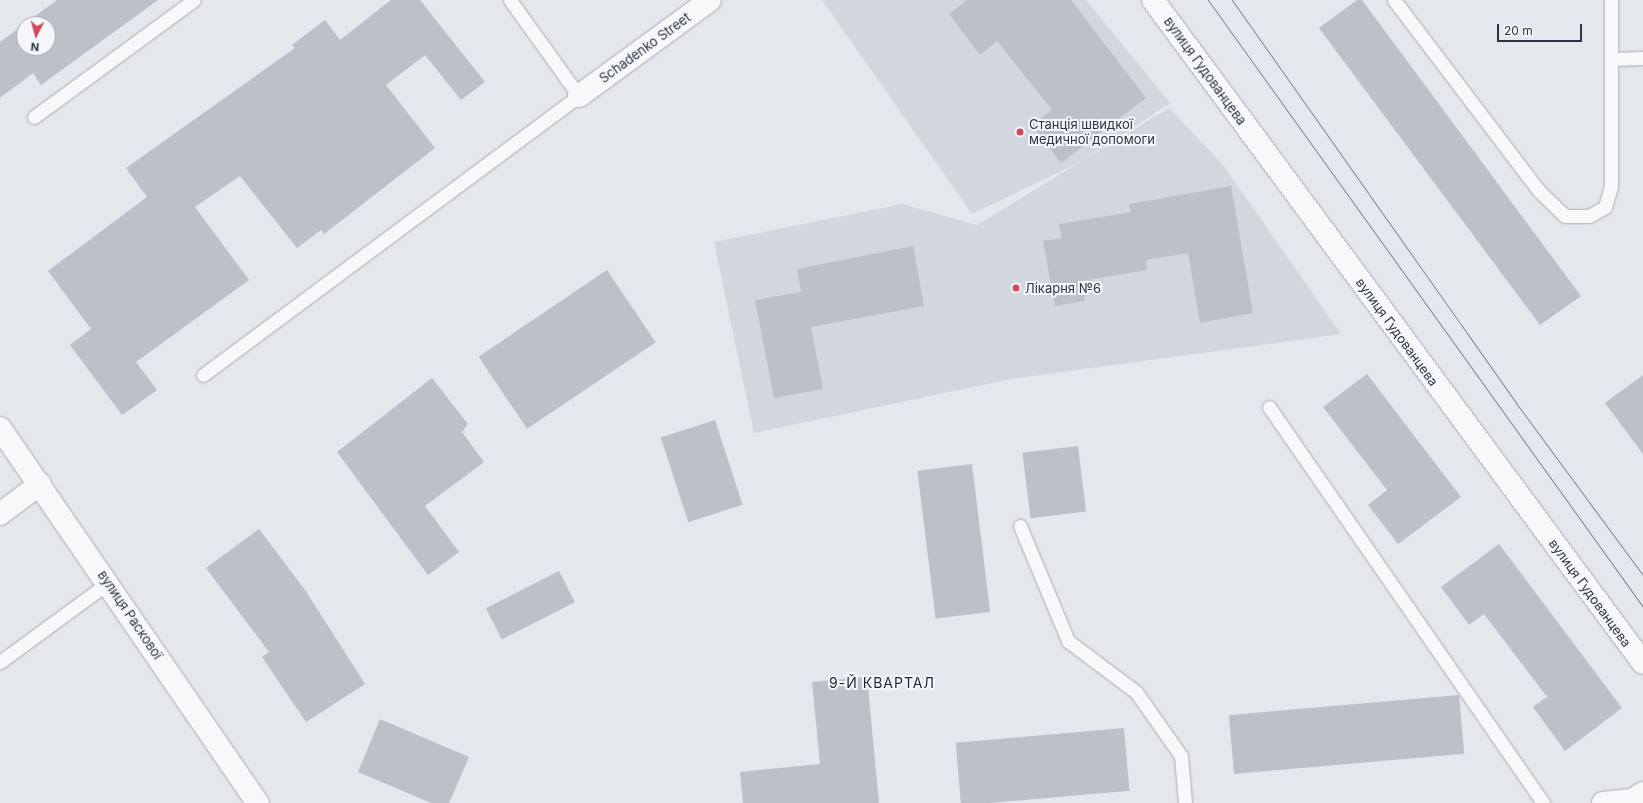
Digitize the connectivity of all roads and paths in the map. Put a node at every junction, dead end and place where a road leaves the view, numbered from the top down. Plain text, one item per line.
1 (194, 0) edge
2 (510, 0) edge
3 (710, 0) edge
4 (1153, 0) edge
5 (1394, 0) edge
6 (1611, 0) edge
7 (1643, 58) edge
8 (1612, 59) junction
9 (579, 96) junction
10 (34, 117) dead end
11 (204, 375) dead end
12 (1269, 407) dead end
13 (0, 428) edge
14 (40, 484) junction
15 (0, 514) edge
16 (1020, 526) dead end
17 (108, 583) junction
18 (0, 662) edge
19 (1643, 663) edge
20 (1643, 793) edge
21 (258, 803) edge
22 (1185, 803) edge
23 (1543, 803) edge
24 (1603, 803) edge

1 - 10 lane
2 - 9 lane
3 - 9 street, Schadenko Street
4 - 19 street, вулиця Гудованцева
5 - 8 lane
6 - 8 lane
7 - 8 lane
9 - 11 lane
12 - 23 lane
13 - 14 street, вулиця Раскової
14 - 15 street
14 - 17 street, вулиця Раскової
16 - 22 lane
17 - 18 lane
17 - 21 street, вулиця Раскової
20 - 24 street

